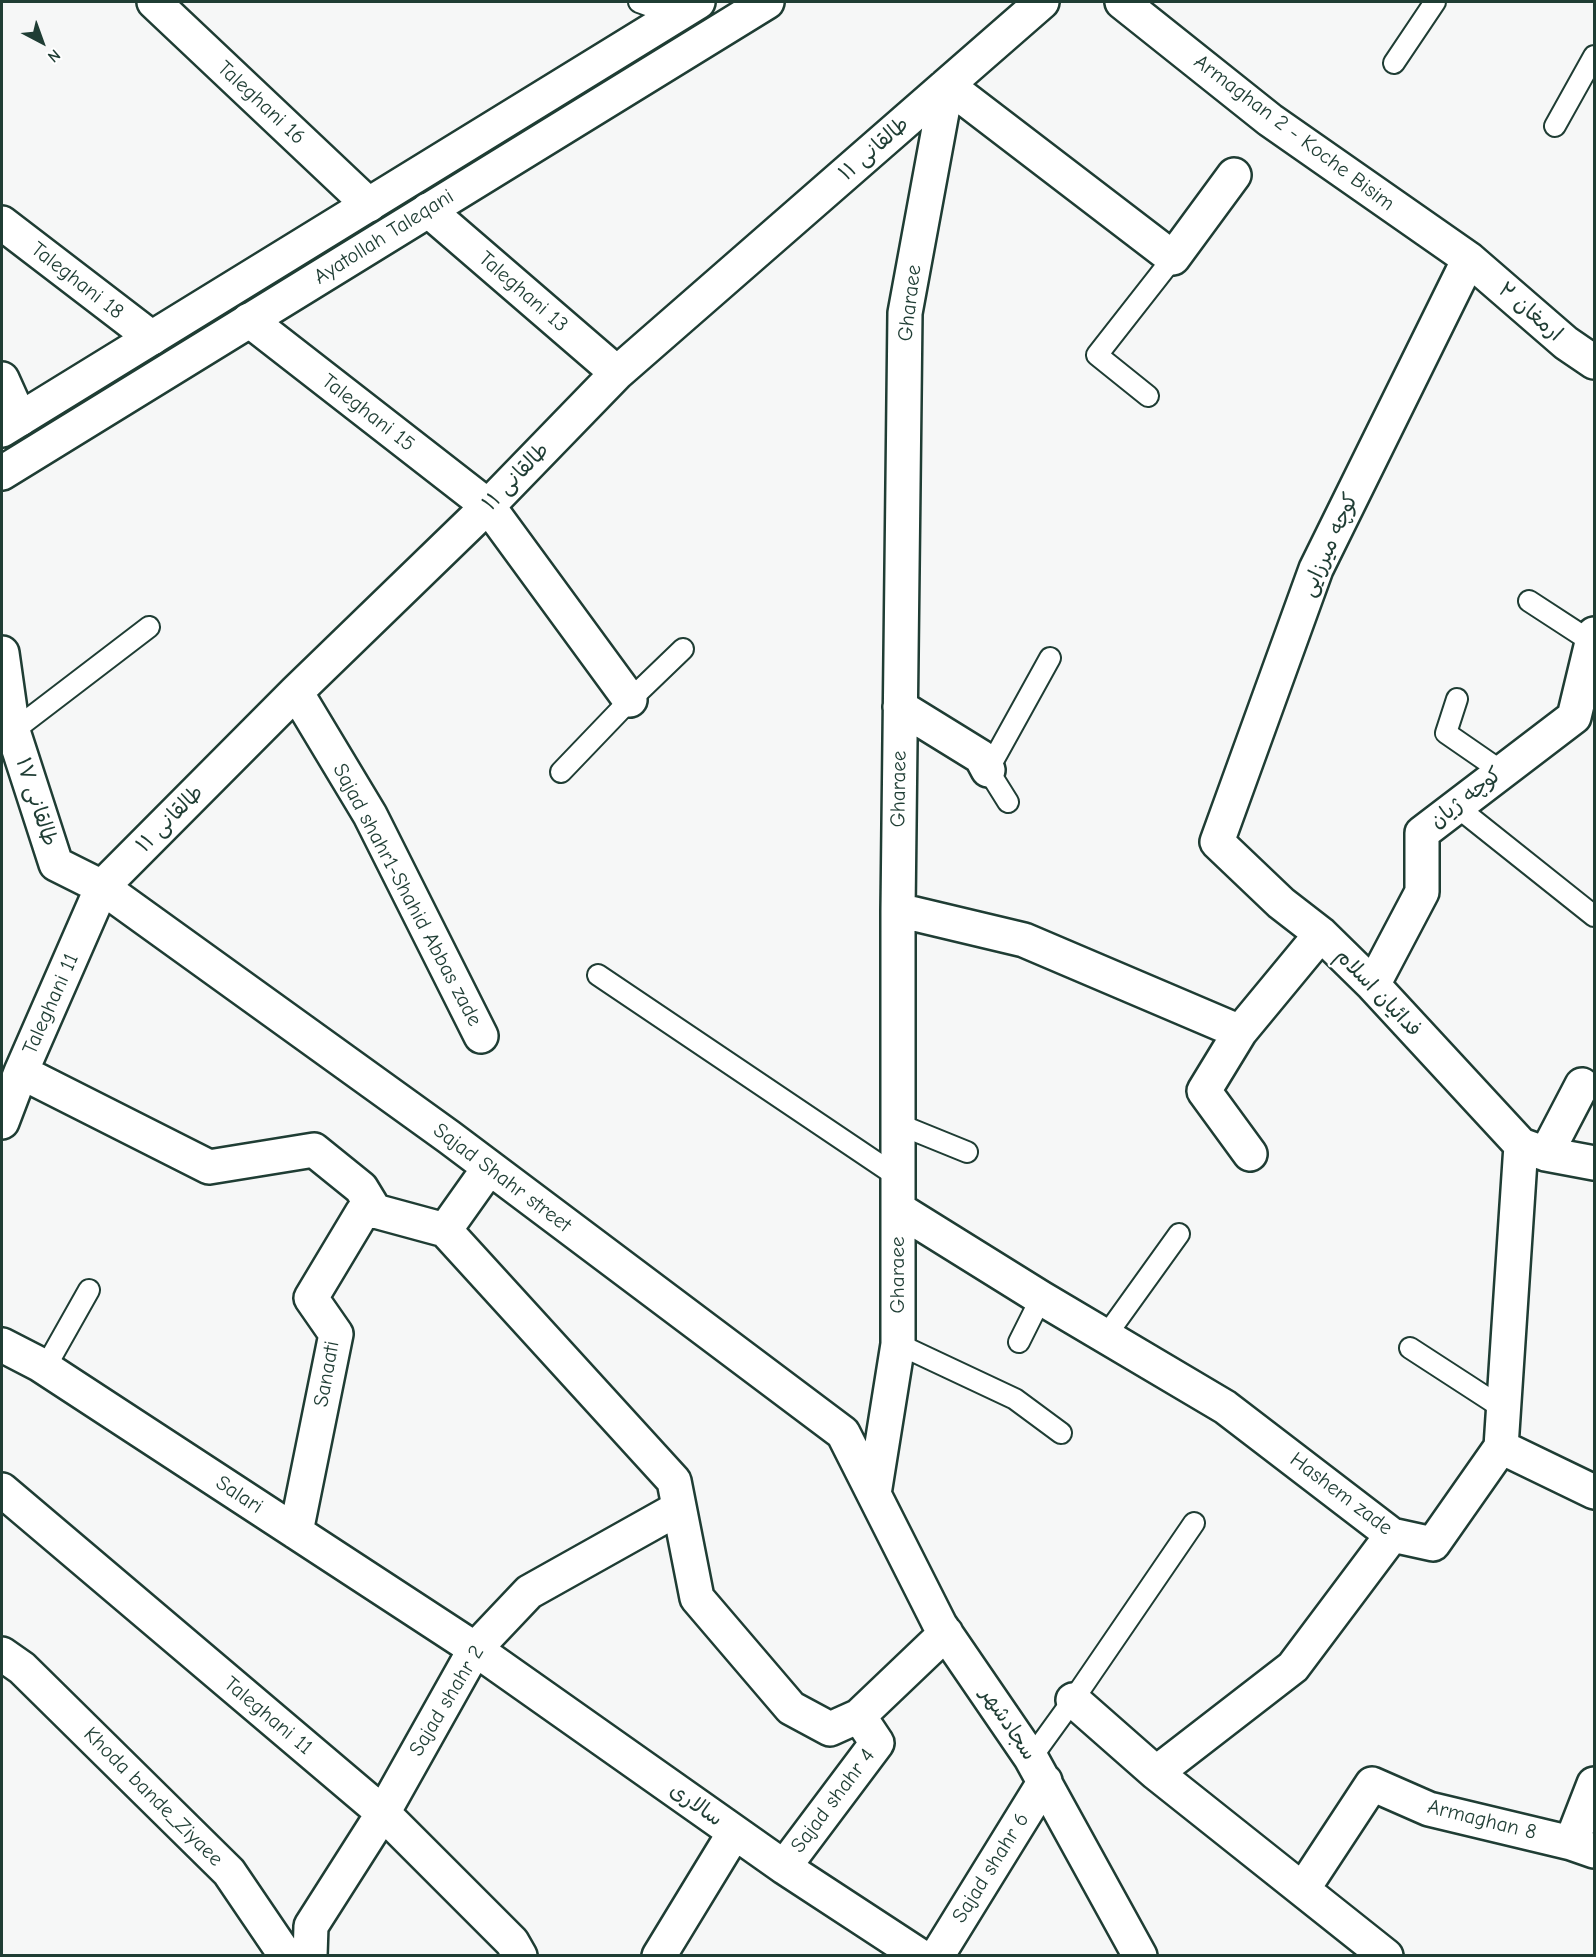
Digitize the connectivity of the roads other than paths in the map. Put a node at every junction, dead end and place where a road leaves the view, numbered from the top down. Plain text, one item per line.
1 (154, 2) edge
2 (639, 2) edge
3 (767, 2) edge
4 (1042, 2) edge
5 (1122, 2) edge
6 (1435, 2) edge
7 (687, 8) edge
8 (1594, 56) edge
9 (1394, 63) dead end
10 (947, 85) junction
11 (1555, 126) dead end
12 (1234, 175) dead end
13 (369, 206) junction
14 (428, 210) junction
15 (2, 223) edge
16 (1173, 258) junction
17 (1469, 259) junction
18 (249, 320) junction
19 (152, 338) junction
20 (1594, 362) edge
21 (617, 373) junction
22 (2, 380) edge
23 (1148, 396) dead end
24 (11, 425) edge
25 (2, 473) edge
26 (488, 506) junction
27 (1529, 602) dead end
28 (149, 627) dead end
29 (1593, 638) edge
30 (683, 648) dead end
31 (2, 653) edge
32 (1050, 658) dead end
33 (296, 692) junction
34 (1457, 699) dead end
35 (630, 700) junction
36 (900, 707) junction
37 (13, 731) junction
38 (988, 770) junction
39 (1501, 771) junction
40 (561, 772) dead end
41 (1008, 802) dead end
42 (1456, 806) junction
43 (1217, 842) joint
44 (102, 887) junction
45 (898, 910) junction
46 (1594, 916) edge
47 (1321, 934) junction
48 (598, 975) dead end
49 (1373, 985) junction
50 (1240, 1032) junction
51 (481, 1036) dead end
52 (21, 1072) junction
53 (1582, 1085) dead end
54 (2, 1122) edge
55 (898, 1124) junction
56 (1533, 1150) junction
57 (968, 1152) dead end
58 (1251, 1154) dead end
59 (1594, 1163) edge
60 (489, 1168) junction
61 (898, 1177) junction
62 (898, 1209) junction
63 (375, 1211) junction
64 (445, 1230) junction
65 (1179, 1234) dead end
66 (90, 1290) dead end
67 (1041, 1298) junction
68 (1105, 1337) junction
69 (1019, 1342) dead end
70 (898, 1344) junction
71 (2, 1346) edge
72 (1410, 1348) dead end
73 (45, 1368) junction
74 (1504, 1409) junction
75 (1061, 1433) dead end
76 (1501, 1447) junction
77 (2, 1490) edge
78 (1594, 1492) edge
79 (874, 1494) junction
80 (679, 1508) junction
81 (1194, 1523) dead end
82 (296, 1532) junction
83 (1392, 1535) junction
84 (946, 1633) junction
85 (475, 1649) junction
86 (2, 1654) edge
87 (1073, 1700) junction
88 (859, 1716) junction
89 (1038, 1769) junction
90 (1156, 1773) junction
91 (1594, 1784) edge
92 (382, 1813) junction
93 (734, 1833) junction
94 (1583, 1847) edge
95 (784, 1867) junction
96 (1303, 1889) junction
97 (286, 1956) edge
98 (310, 1956) edge
99 (520, 1956) edge
100 (659, 1956) edge
101 (920, 1956) edge
102 (937, 1956) edge
103 (1140, 1956) edge
104 (1386, 1956) edge

1 - 13 street, Taleghani 16
2 - 7 lane
3 - 14 street, Ayatollah Taleqani
4 - 10 street
5 - 17 street, Armaghan 2 - Koche Bisim
6 - 9 lane
7 - 13 street, Ayatollah Taleqani
8 - 11 lane
10 - 16 street
10 - 21 street, طالقانی ۱۱
10 - 36 street, Gharaee
12 - 16 street
13 - 19 street, Ayatollah Taleqani
14 - 18 street, Ayatollah Taleqani
14 - 21 street, Taleghani 13
15 - 19 street, Taleghani 18
16 - 23 lane
17 - 20 street, ارمغان ۲
17 - 43 street, کوچه میرزایی
18 - 25 street, Ayatollah Taleqani
18 - 26 street, Taleghani 15
19 - 24 street, Ayatollah Taleqani
21 - 26 street, طالقانی ۱۱
22 - 24 street
26 - 33 street, طالقانی ۱۱
26 - 35 street, Taleghani 15
27 - 29 lane
28 - 37 lane
29 - 39 street, کوچه ژیان
30 - 35 lane
31 - 37 street, طالقانی ۱۷
32 - 38 lane
33 - 44 street, طالقانی ۱۱
33 - 51 street, Sajad shahr1-Shahid Abbas zade
34 - 39 lane
35 - 40 lane
36 - 38 street
36 - 45 street, Gharaee
37 - 44 street, طالقانی ۱۷
38 - 41 lane
39 - 42 street, کوچه ژیان
42 - 46 lane
42 - 49 street, کوچه ژیان
43 - 47 street, فدائیان اسلام
44 - 52 street, Taleghani 11
44 - 60 street, Sajad Shahr street
45 - 50 street
45 - 55 street, Gharaee
47 - 49 street, فدائیان اسلام
47 - 50 street
48 - 61 lane
49 - 56 street, فدائیان اسلام
50 - 58 street
52 - 54 street, Taleghani 11
52 - 63 street
53 - 56 street
55 - 57 lane
55 - 61 street, Gharaee
56 - 59 street
56 - 74 street
60 - 64 street
60 - 79 street, Sajad Shahr street
61 - 62 street, Gharaee
62 - 67 street, Hashem zade
62 - 70 street, Gharaee
63 - 64 street
63 - 82 street, Sanaati
64 - 80 street
65 - 68 lane
66 - 73 lane
67 - 68 street, Hashem zade
67 - 69 lane
68 - 83 street, Hashem zade
70 - 75 lane
70 - 79 street, Gharaee
71 - 73 street, Salari
72 - 74 lane
73 - 82 street, Salari
74 - 76 street
76 - 78 street
76 - 83 street, Hashem zade
77 - 92 street, Taleghani 11
79 - 84 street, سجادشهر
80 - 85 street, Sajad shahr 2
80 - 88 street
81 - 87 lane
82 - 85 street, Salari
83 - 90 street
84 - 88 street, Sajad shahr 4
84 - 89 street, سجادشهر
85 - 92 street, Sajad shahr 2
85 - 93 street, سالاری
86 - 97 street, Khoda bande_Ziyaee
87 - 89 lane
87 - 90 street
88 - 95 street, Sajad shahr 4
89 - 102 street, Sajad shahr 6
89 - 103 street, سجادشهر
90 - 96 street
91 - 94 street
92 - 98 street, Sajad shahr 2
92 - 99 street, Taleghani 11
93 - 95 street, سالاری
93 - 100 street
94 - 96 street, Armaghan 8
95 - 101 street, سالاری
96 - 104 street

